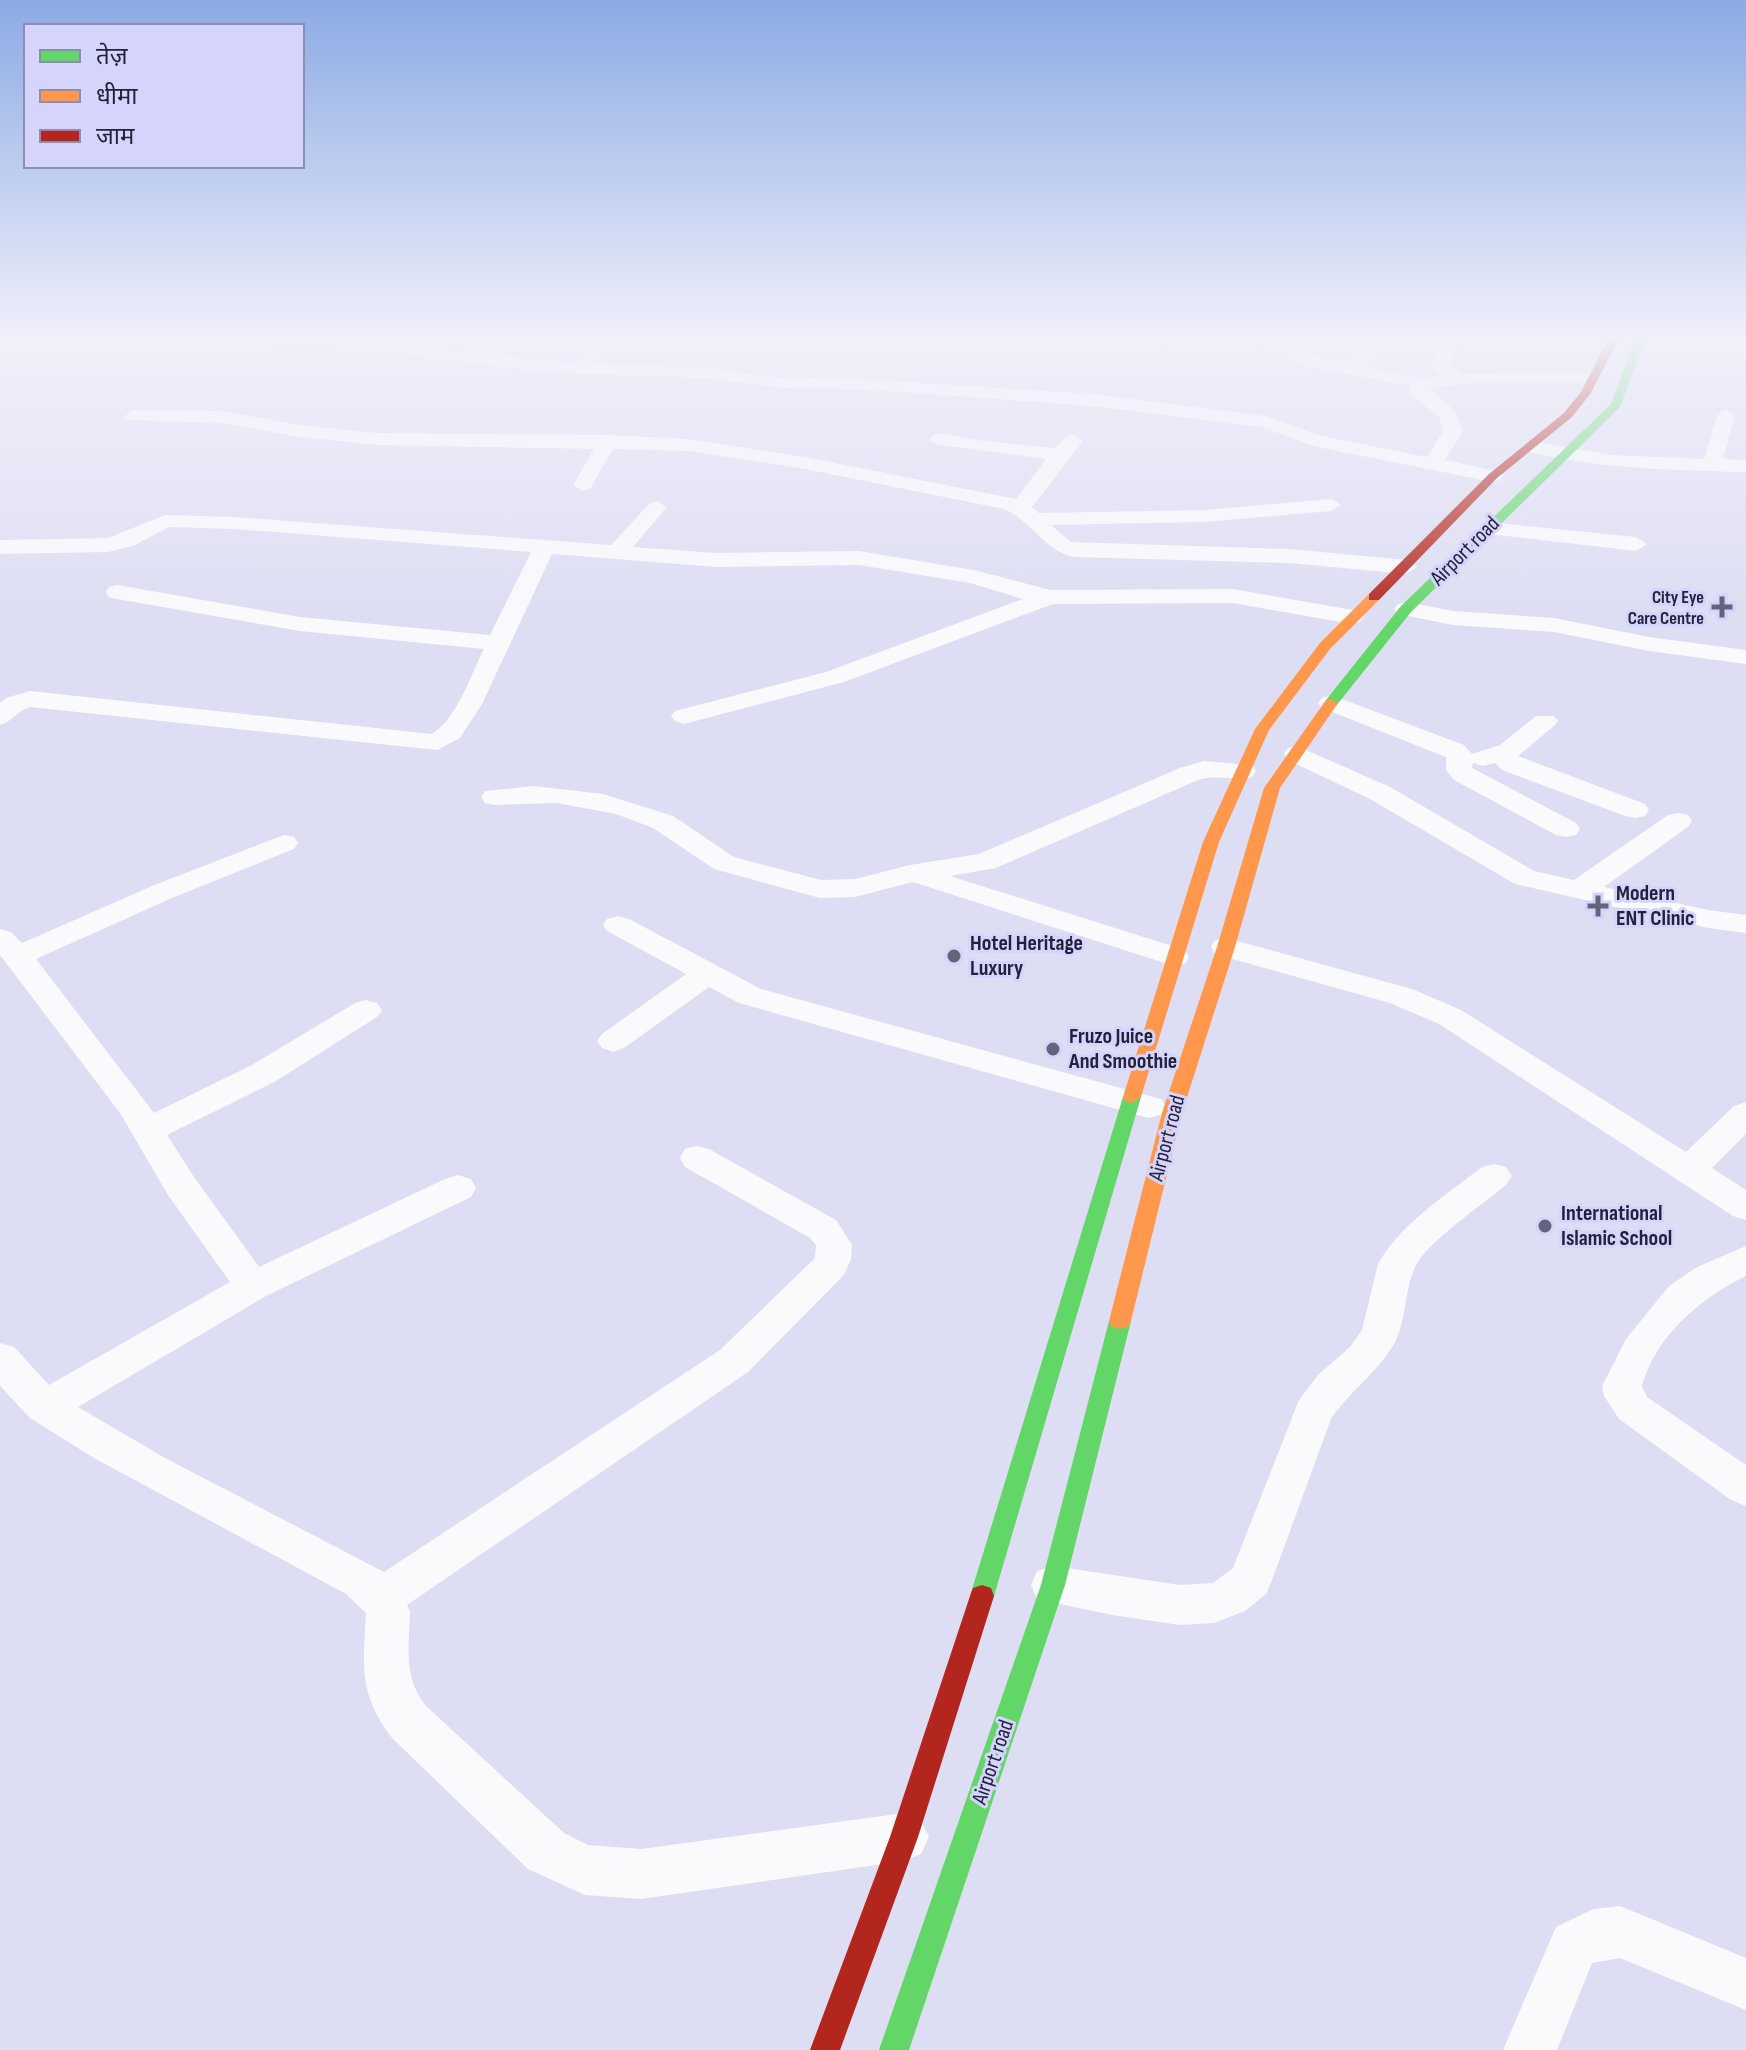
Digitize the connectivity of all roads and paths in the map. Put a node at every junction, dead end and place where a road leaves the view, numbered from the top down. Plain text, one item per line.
1 (320, 434) edge
2 (1297, 434) edge
3 (1452, 434) edge
4 (1546, 434) edge
5 (1585, 434) edge
6 (1721, 434) edge
7 (940, 439) dead end
8 (1076, 439) dead end
9 (608, 441) junction
10 (1531, 447) junction
11 (1060, 454) junction
12 (1561, 456) junction
13 (1433, 464) junction
14 (1712, 464) junction
15 (1746, 466) edge
16 (1493, 476) junction
17 (583, 485) dead end
18 (1331, 505) dead end
19 (657, 507) dead end
20 (1028, 513) junction
21 (1488, 528) junction
22 (1636, 544) dead end
23 (0, 547) edge
24 (544, 548) junction
25 (616, 553) junction
26 (1406, 567) junction
27 (117, 592) dead end
28 (1050, 597) junction
29 (1406, 609) junction
30 (1352, 617) junction
31 (498, 643) junction
32 (1746, 657) edge
33 (1331, 703) junction
34 (684, 716) dead end
35 (0, 717) edge
36 (1545, 721) dead end
37 (1297, 754) junction
38 (1502, 755) junction
39 (1460, 762) junction
40 (1243, 771) junction
41 (495, 797) dead end
42 (1635, 810) dead end
43 (1678, 821) dead end
44 (1566, 829) dead end
45 (284, 843) dead end
46 (910, 874) junction
47 (1579, 890) junction
48 (1746, 924) edge
49 (618, 925) dead end
50 (9, 947) edge
51 (1226, 947) junction
52 (1174, 957) junction
53 (706, 974) junction
54 (366, 1010) dead end
55 (613, 1041) dead end
56 (1130, 1102) junction
57 (1172, 1113) junction
58 (1746, 1114) edge
59 (148, 1130) junction
60 (697, 1158) dead end
61 (1689, 1170) junction
62 (1494, 1176) dead end
63 (458, 1188) dead end
64 (1746, 1207) edge
65 (1746, 1260) edge
66 (253, 1286) junction
67 (0, 1358) edge
68 (44, 1407) junction
69 (1746, 1488) edge
70 (1053, 1585) junction
71 (381, 1598) junction
72 (904, 1837) junction
73 (1746, 1984) edge
74 (825, 2050) edge
75 (894, 2050) edge
76 (1530, 2050) edge

1 - 9 street
2 - 13 street
3 - 13 street
4 - 10 main road
5 - 12 main road, Airport road
6 - 14 street
7 - 11 street
8 - 11 street
9 - 17 street
9 - 20 street
10 - 12 street
10 - 16 main road
11 - 20 street
12 - 14 street
12 - 21 main road, Airport road
13 - 16 street
14 - 15 street
16 - 26 main road
18 - 20 street
19 - 25 street
20 - 26 street
21 - 22 street
21 - 29 main road, Airport road
23 - 24 street
24 - 25 street
24 - 31 street
25 - 28 street
26 - 30 main road
27 - 31 street
28 - 30 street
28 - 34 street
29 - 32 street
29 - 33 main road, Airport road
30 - 40 main road
31 - 35 street
33 - 37 main road, Airport road
33 - 39 street
36 - 38 street
37 - 47 street
37 - 51 main road, Airport road
38 - 39 street
38 - 42 street
39 - 44 street
40 - 46 street
40 - 52 main road
41 - 46 street
43 - 47 street
45 - 50 street
46 - 52 street
47 - 48 street
49 - 53 street
50 - 59 street
51 - 57 main road, Airport road
51 - 61 street
52 - 56 main road
53 - 55 street
53 - 56 street
54 - 59 street
56 - 57 street
56 - 72 main road
57 - 70 main road, Airport road
58 - 61 street
59 - 66 street
60 - 71 street
61 - 64 street
62 - 70 street
63 - 66 street
65 - 69 street
66 - 68 street
67 - 68 street
68 - 71 street
70 - 75 main road, Airport road
71 - 72 street
72 - 74 main road
73 - 76 street

